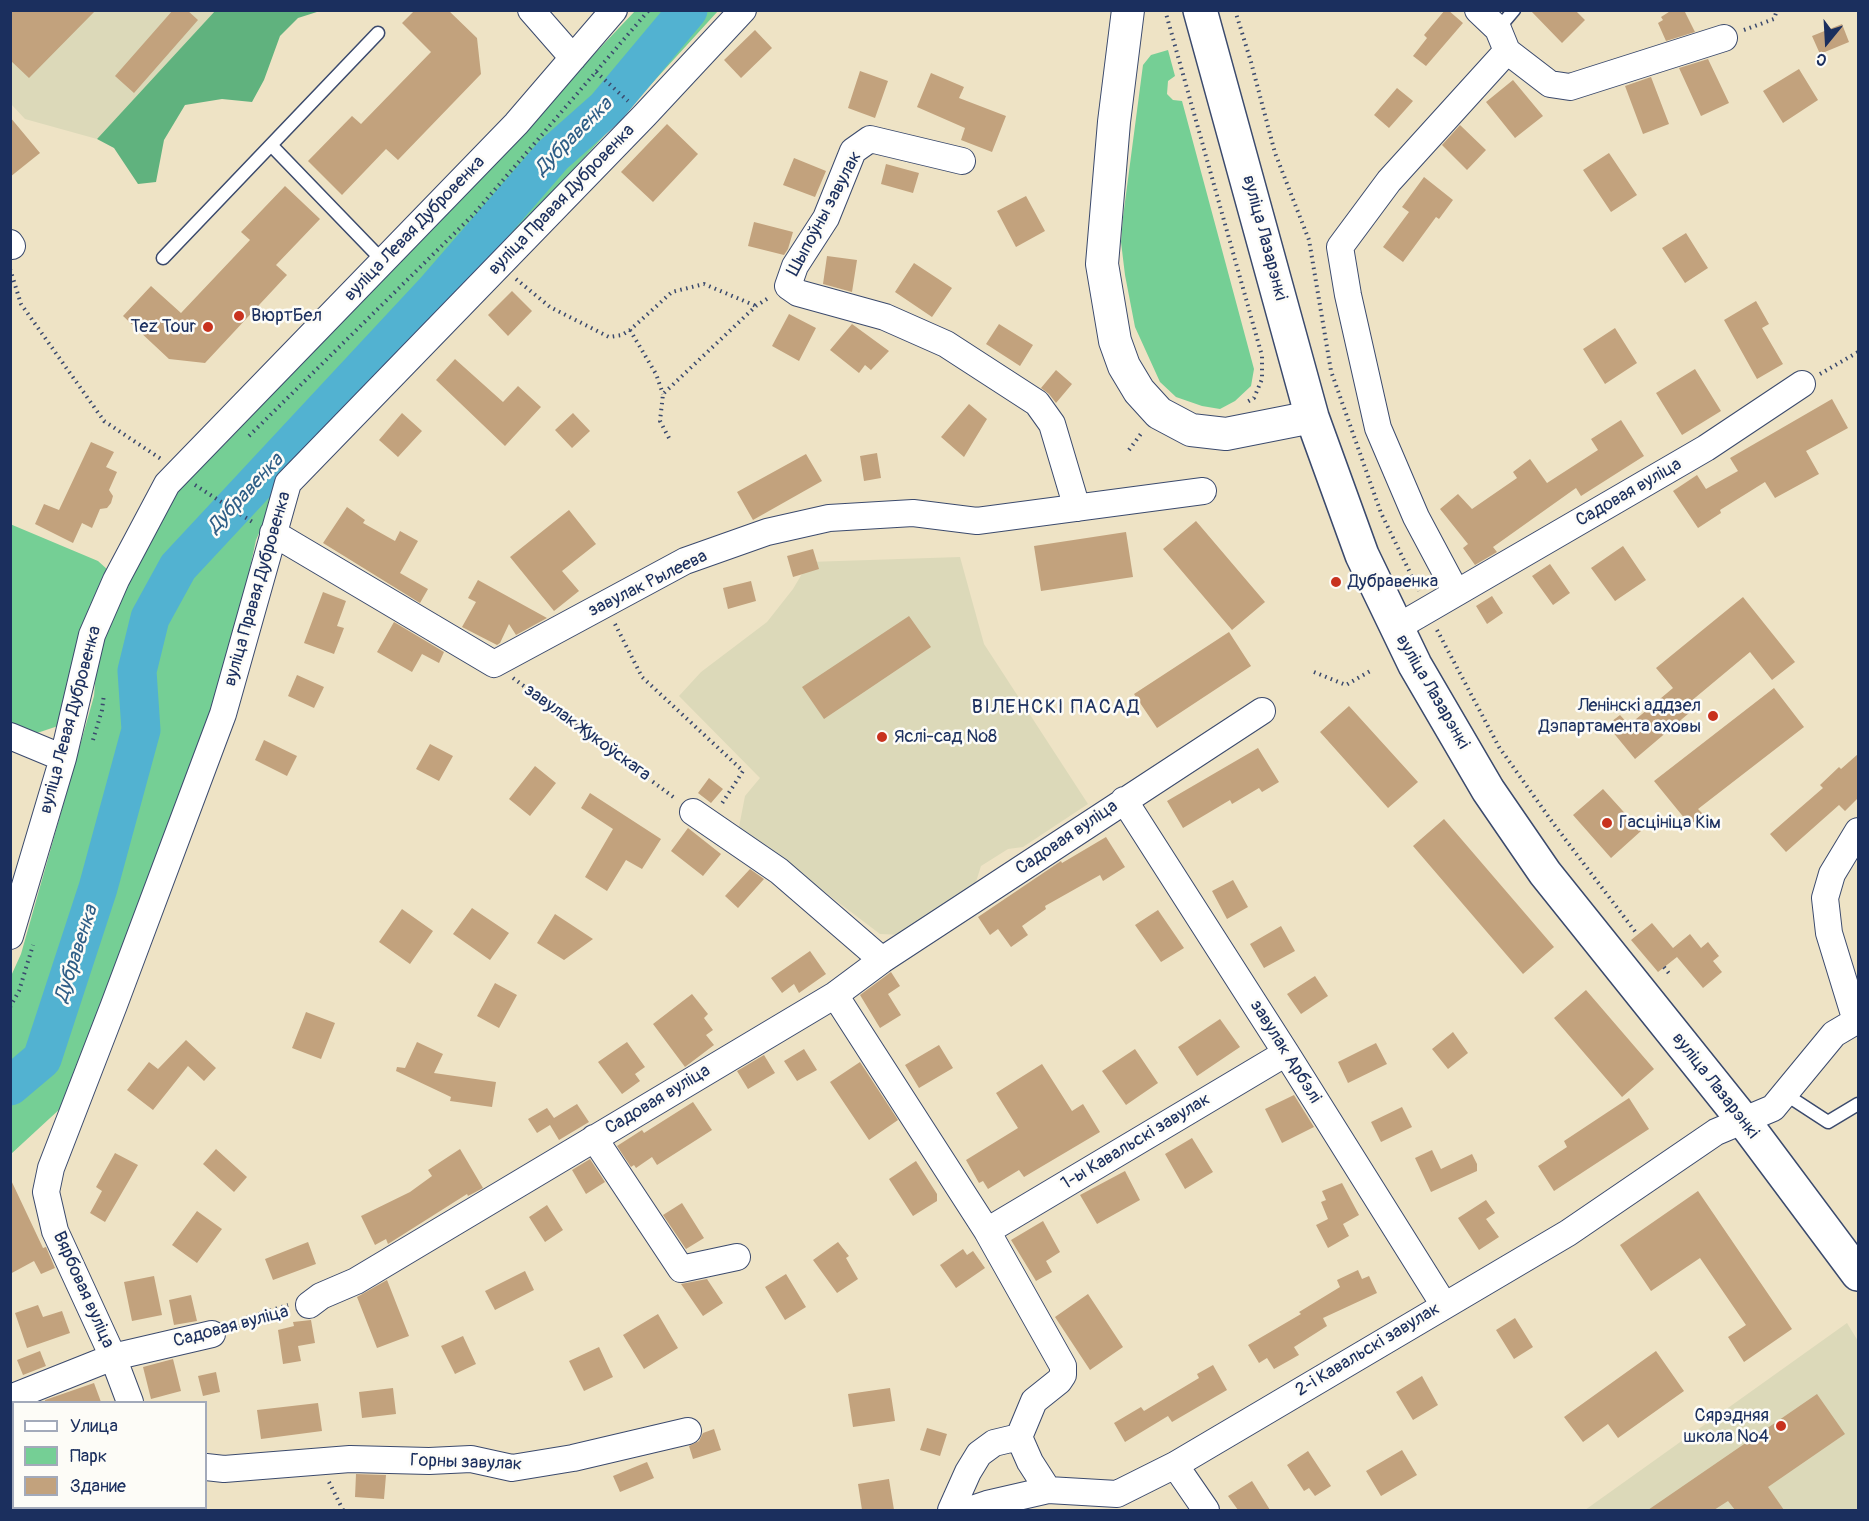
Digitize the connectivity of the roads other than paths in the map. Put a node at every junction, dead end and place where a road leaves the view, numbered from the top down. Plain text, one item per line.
1 (531, 10) edge
2 (614, 10) edge
3 (743, 10) edge
4 (1128, 10) edge
5 (1200, 10) edge
6 (1478, 10) edge
7 (1506, 30) edge
8 (378, 33) dead end
9 (1724, 38) road end
10 (573, 58) junction
11 (272, 145) junction
12 (962, 161) dead end
13 (163, 258) dead end
14 (383, 261) junction
15 (1802, 384) road end
16 (1312, 417) junction
17 (1203, 491) dead end
18 (1077, 508) junction
19 (266, 529) junction
20 (1456, 592) junction
21 (1396, 628) junction
22 (1262, 711) dead end
23 (10, 736) edge
24 (63, 758) junction
25 (1124, 800) junction
26 (701, 817) road end
27 (1858, 831) edge
28 (10, 936) edge
29 (882, 960) junction
30 (834, 995) junction
31 (1857, 1022) edge
32 (1286, 1053) junction
33 (1785, 1094) junction
34 (1858, 1104) edge
35 (1743, 1120) junction
36 (594, 1138) junction
37 (60, 1141) joint
38 (987, 1232) junction
39 (737, 1257) dead end
40 (1858, 1274) edge
41 (315, 1301) road end
42 (1444, 1305) junction
43 (206, 1335) road end
44 (113, 1357) junction
45 (10, 1398) edge
46 (130, 1401) edge
47 (688, 1431) dead end
48 (1019, 1437) junction
49 (1175, 1465) junction
50 (207, 1467) edge
51 (1047, 1490) junction
52 (951, 1510) edge
53 (969, 1510) edge
54 (1206, 1510) edge

1 - 10 street
2 - 10 street, вуліца Левая Дубровенка
3 - 19 street, вуліца Правая Дубровенка
4 - 16 street
5 - 16 main road, вуліца Лазарэнкі
6 - 7 street
7 - 9 street
7 - 20 street
8 - 11 lane
10 - 14 street, вуліца Левая Дубровенка
11 - 13 lane
11 - 14 lane
12 - 18 street, Шыпоўны завулак
14 - 24 street, вуліца Левая Дубровенка
15 - 20 street, Садовая вуліца
16 - 21 main road, вуліца Лазарэнкі
17 - 18 street, завулак Рылеева
18 - 19 street, завулак Рылеева
19 - 37 street, вуліца Правая Дубровенка
20 - 21 street, Садовая вуліца
21 - 35 main road, вуліца Лазарэнкі
22 - 25 street, Садовая вуліца
23 - 24 street
24 - 28 street, вуліца Левая Дубровенка
25 - 29 street, Садовая вуліца
25 - 32 street, завулак Арбэлі
26 - 29 street
27 - 31 street
29 - 30 street, Садовая вуліца
30 - 36 street, Садовая вуліца
30 - 38 street
31 - 33 street, 2-і Кавальскі завулак
32 - 38 street, 1-ы Кавальскі завулак
32 - 42 street, завулак Арбэлі
33 - 34 lane
33 - 35 street, 2-і Кавальскі завулак
35 - 40 main road, вуліца Лазарэнкі
35 - 42 street, 2-і Кавальскі завулак
36 - 39 street
36 - 41 street, Садовая вуліца
37 - 44 street, Вярбовая вуліца
38 - 48 street
42 - 49 street, 2-і Кавальскі завулак
43 - 44 street, Садовая вуліца
44 - 45 street, Садовая вуліца
44 - 46 street, Вярбовая вуліца
47 - 50 street, Горны завулак
48 - 51 street
48 - 52 street
49 - 51 street, 2-і Кавальскі завулак
49 - 54 street
51 - 53 street, 2-і Кавальскі завулак

